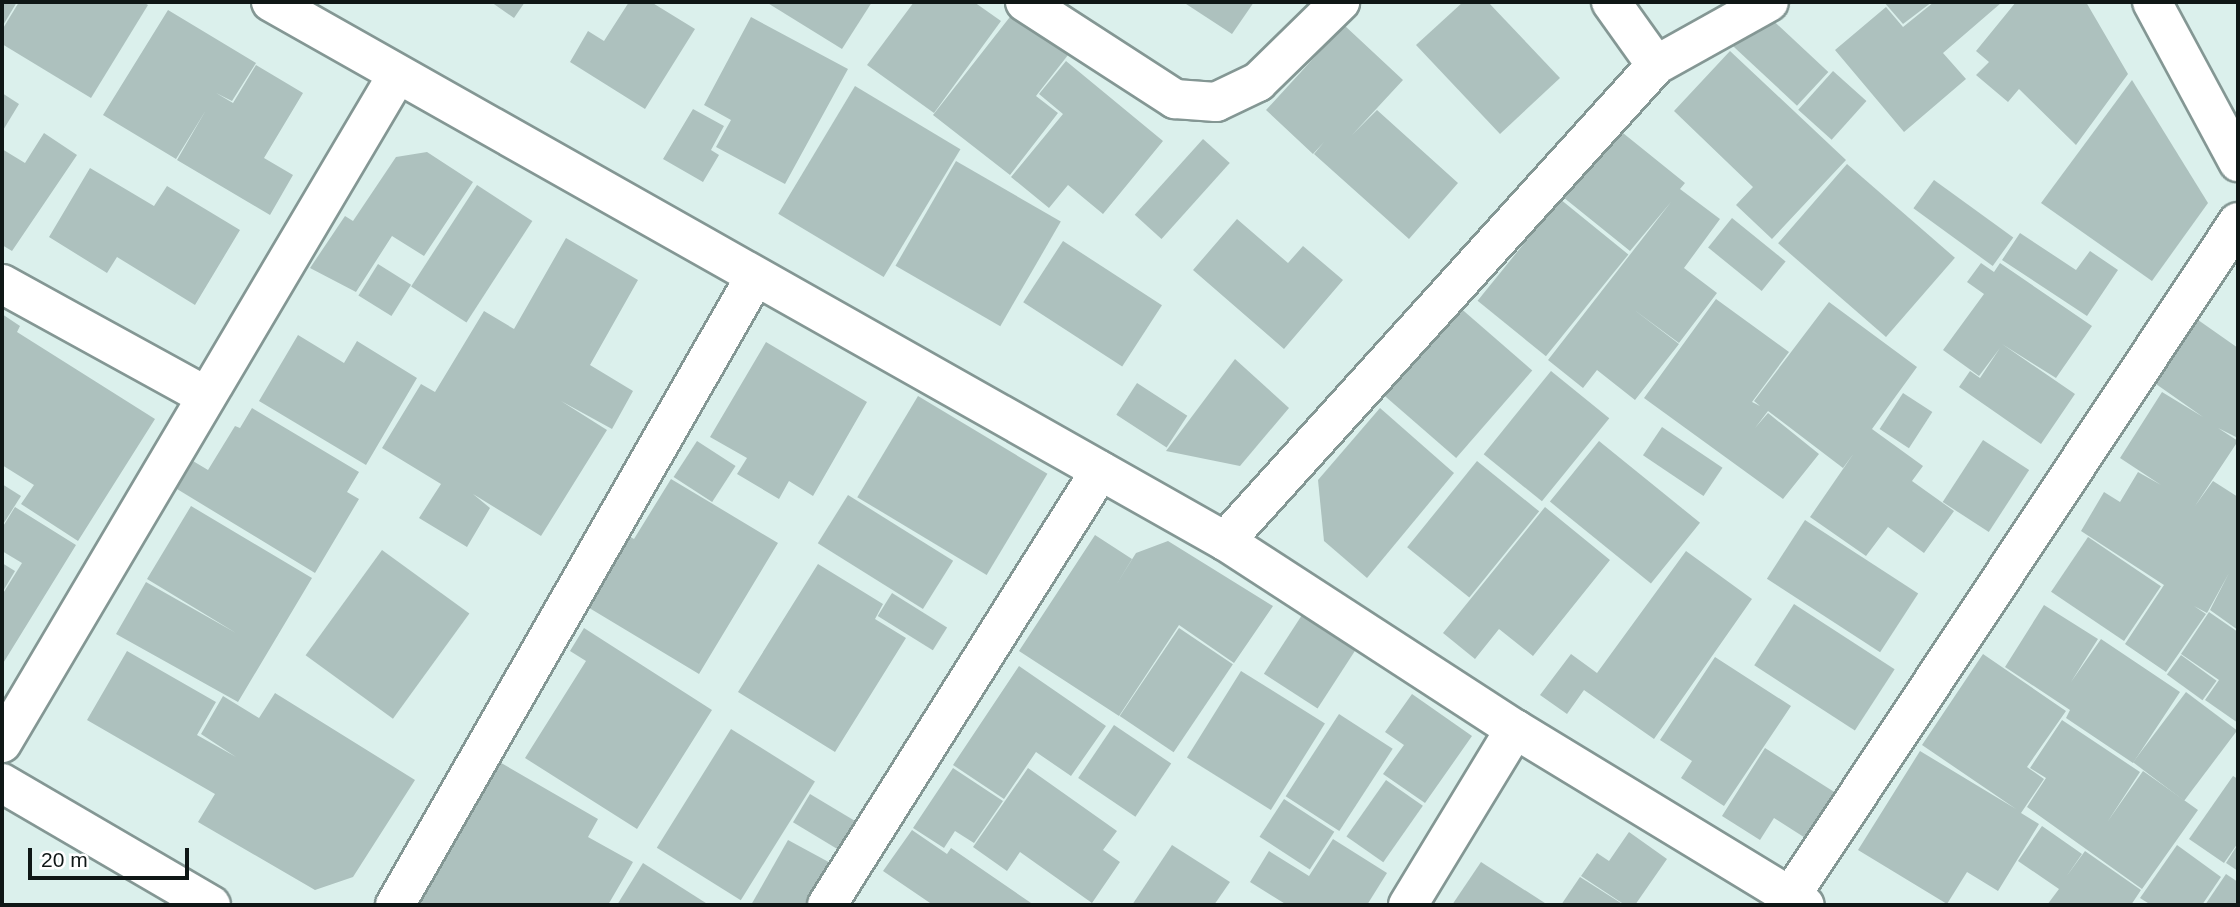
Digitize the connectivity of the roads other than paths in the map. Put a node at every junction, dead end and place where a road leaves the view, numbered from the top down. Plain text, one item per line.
1 (271, 2) edge
2 (1025, 2) edge
3 (1340, 2) edge
4 (1611, 2) edge
5 (1769, 2) edge
6 (2152, 2) edge
7 (1656, 65) junction
8 (397, 75) junction
9 (2238, 162) edge
10 (2238, 222) edge
11 (755, 276) junction
12 (2, 284) edge
13 (206, 396) junction
14 (1100, 471) junction
15 (1225, 541) junction
16 (1516, 729) junction
17 (2, 743) edge
18 (2, 783) edge
19 (1797, 901) edge
20 (211, 905) edge
21 (395, 905) edge
22 (827, 905) edge
23 (1408, 905) edge

1 - 8 street
2 - 3 street
4 - 7 street
5 - 7 street
6 - 9 street
7 - 15 street
8 - 11 street
8 - 13 street
10 - 19 street
11 - 14 street
11 - 21 street
12 - 13 street
13 - 17 street
14 - 15 street
14 - 22 street
15 - 16 street
16 - 19 street
16 - 23 street
18 - 20 street

